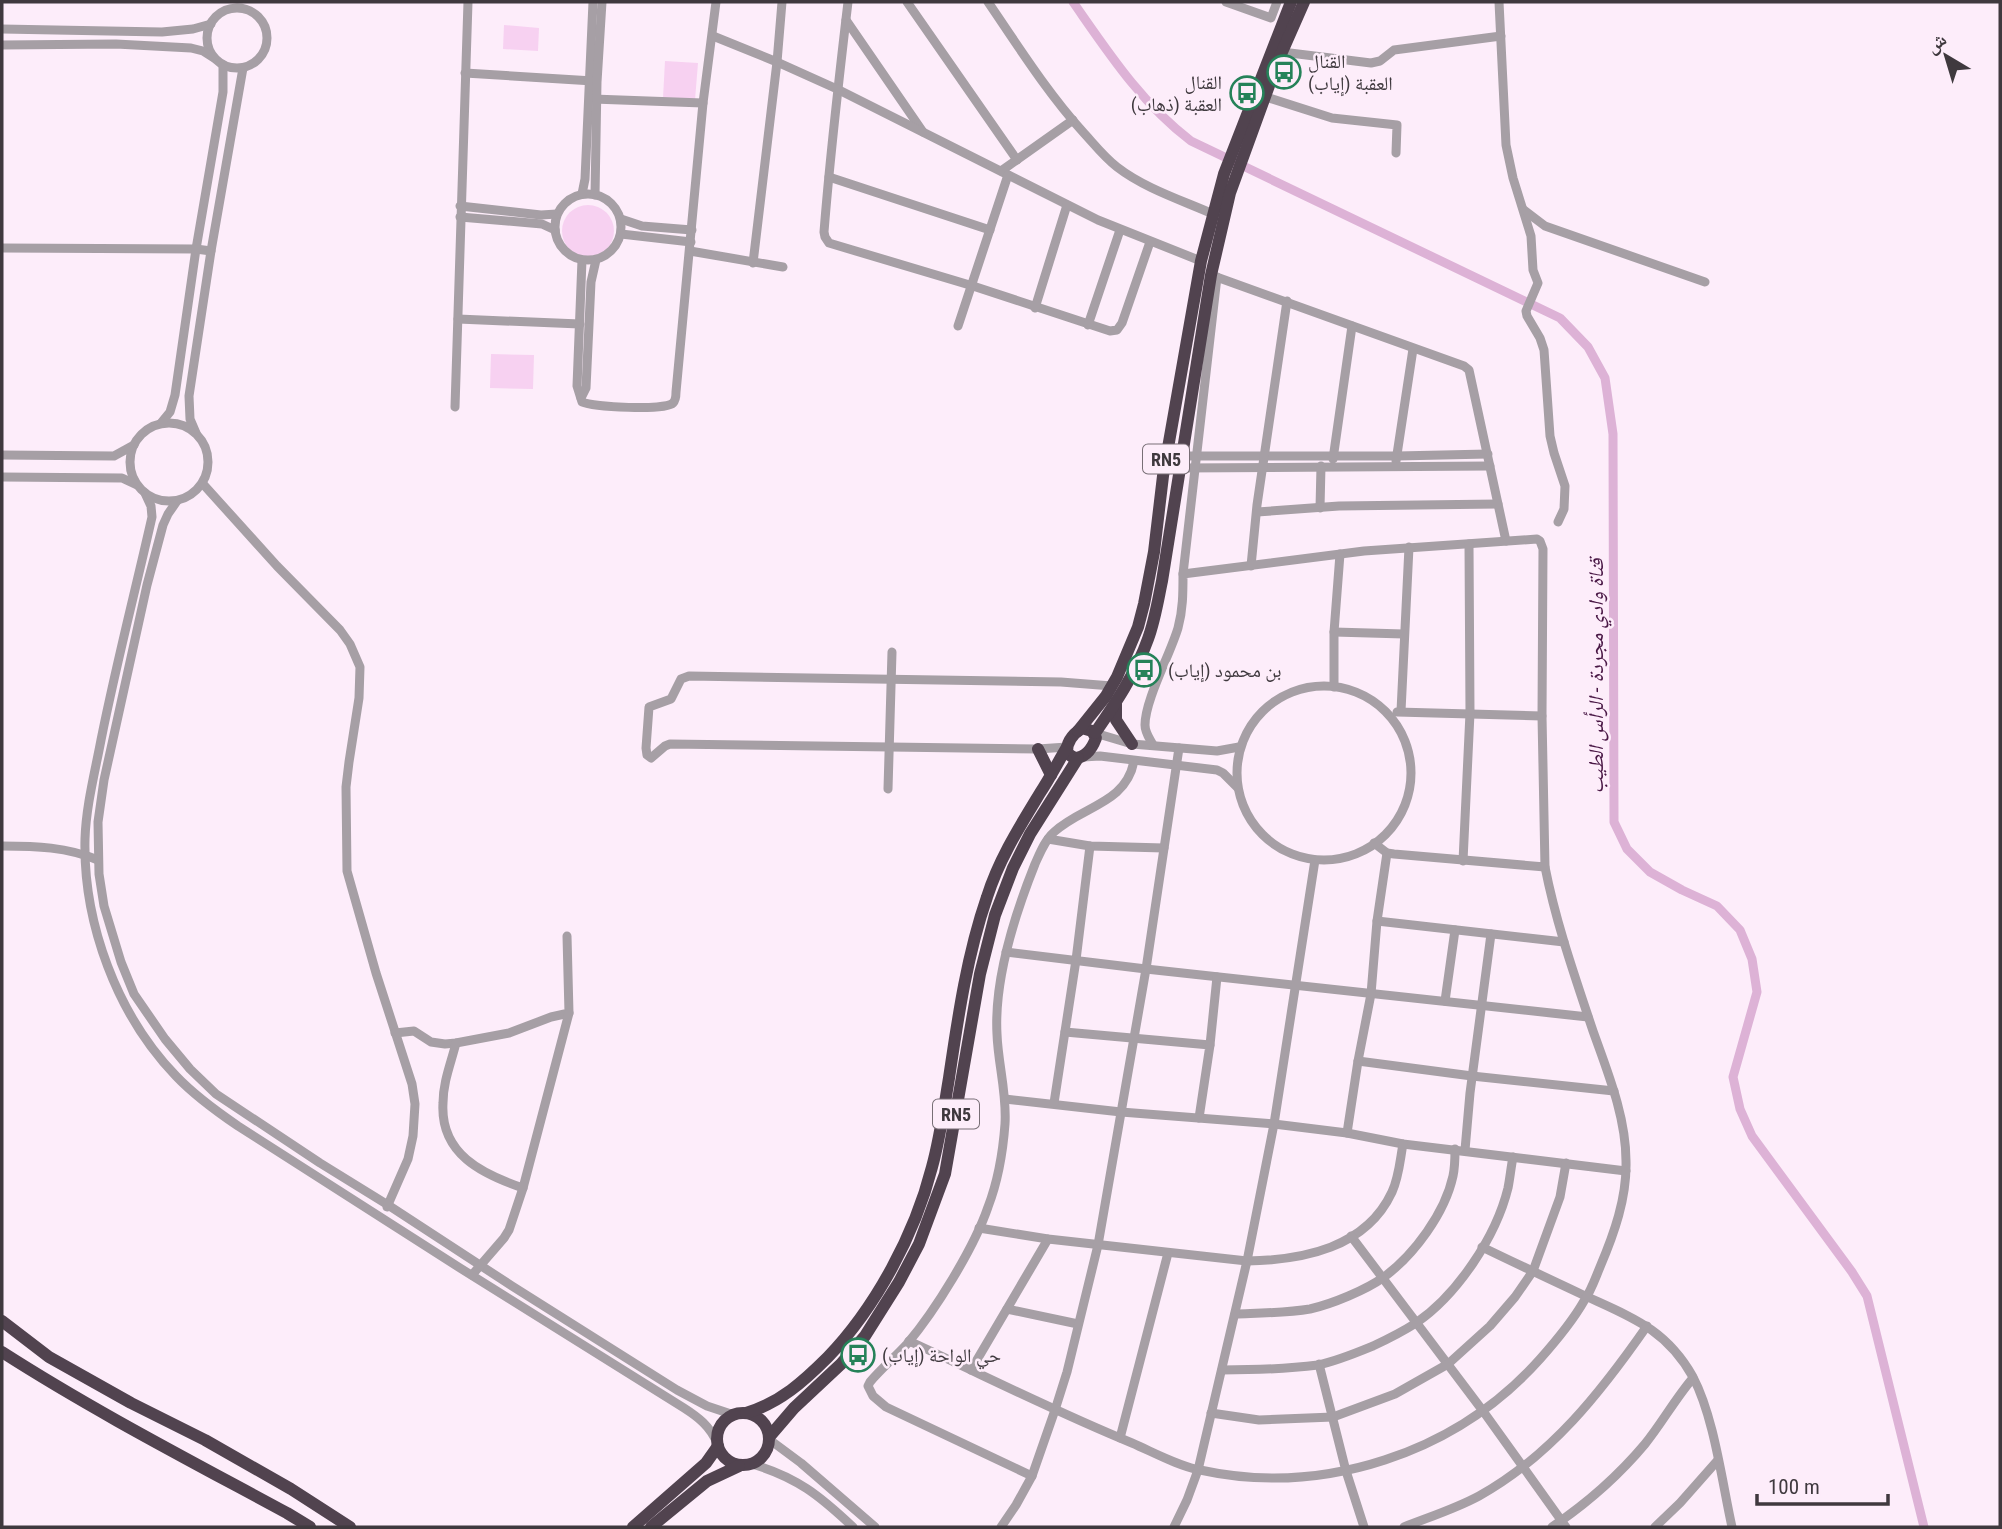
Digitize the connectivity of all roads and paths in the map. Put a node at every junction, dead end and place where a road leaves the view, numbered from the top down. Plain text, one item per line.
1 (468, 2) edge
2 (593, 2) edge
3 (602, 2) edge
4 (716, 2) edge
5 (782, 2) edge
6 (848, 2) edge
7 (907, 2) edge
8 (988, 2) edge
9 (1226, 2) edge
10 (1277, 2) edge
11 (1291, 2) edge
12 (1304, 2) edge
13 (1499, 2) edge
14 (846, 20) junction
15 (211, 24) junction
16 (2, 29) edge
17 (55, 30) junction
18 (116, 31) junction
19 (713, 36) junction
20 (1502, 36) junction
21 (116, 44) junction
22 (2, 45) edge
23 (55, 45) junction
24 (1282, 52) junction
25 (214, 58) junction
26 (777, 62) junction
27 (223, 65) junction
28 (243, 68) junction
29 (466, 73) junction
30 (593, 81) junction
31 (837, 89) junction
32 (1266, 97) junction
33 (593, 99) junction
34 (704, 103) junction
35 (1073, 120) junction
36 (924, 133) junction
37 (1244, 137) junction
38 (1396, 153) dead end
39 (1017, 160) junction
40 (1005, 173) junction
41 (1230, 176) junction
42 (829, 177) junction
43 (582, 194) junction
44 (595, 195) junction
45 (1067, 205) junction
46 (460, 206) junction
47 (1522, 209) junction
48 (557, 214) junction
49 (1213, 215) junction
50 (460, 217) junction
51 (621, 219) junction
52 (555, 230) junction
53 (692, 230) junction
54 (990, 230) junction
55 (1120, 230) junction
56 (621, 234) junction
57 (1150, 242) junction
58 (691, 247) junction
59 (2, 248) edge
60 (196, 249) junction
61 (211, 251) junction
62 (582, 260) junction
63 (596, 260) junction
64 (1201, 261) junction
65 (753, 262) junction
66 (783, 267) dead end
67 (1214, 276) junction
68 (1705, 282) dead end
69 (973, 286) junction
70 (1287, 301) junction
71 (1035, 307) junction
72 (458, 319) junction
73 (580, 324) junction
74 (1088, 325) junction
75 (958, 326) dead end
76 (1352, 326) junction
77 (1413, 349) junction
78 (581, 400) junction
79 (455, 407) dead end
80 (161, 423) junction
81 (196, 433) junction
82 (134, 445) junction
83 (1488, 454) junction
84 (2, 455) edge
85 (1265, 455) junction
86 (1333, 461) junction
87 (1396, 461) junction
88 (1189, 462) junction
89 (1263, 466) junction
90 (1321, 466) junction
91 (1490, 466) junction
92 (2, 477) edge
93 (202, 484) junction
94 (137, 485) junction
95 (145, 494) junction
96 (177, 501) junction
97 (1498, 504) junction
98 (1320, 508) junction
99 (1256, 512) junction
100 (1558, 522) dead end
101 (1506, 541) junction
102 (1468, 544) junction
103 (1409, 547) junction
104 (1340, 554) junction
105 (1251, 566) junction
106 (1184, 575) junction
107 (1334, 632) junction
108 (1404, 634) junction
109 (892, 652) dead end
110 (891, 679) junction
111 (1112, 686) junction
112 (1334, 687) junction
113 (1117, 701) junction
114 (1401, 711) junction
115 (1470, 713) junction
116 (1389, 714) junction
117 (1542, 716) junction
118 (1078, 731) junction
119 (1095, 733) junction
120 (1132, 744) junction
121 (1153, 745) junction
122 (889, 747) junction
123 (1067, 747) junction
124 (1239, 747) junction
125 (1179, 748) junction
126 (1038, 749) junction
127 (1080, 758) junction
128 (1134, 761) junction
129 (1177, 765) junction
130 (1051, 775) junction
131 (1237, 787) junction
132 (888, 789) dead end
133 (1048, 839) junction
134 (1374, 843) junction
135 (2, 846) edge
136 (1090, 846) junction
137 (1164, 848) junction
138 (1387, 853) junction
139 (85, 854) junction
140 (98, 860) junction
141 (1315, 860) junction
142 (1463, 861) junction
143 (1545, 867) junction
144 (1377, 921) junction
145 (1455, 930) junction
146 (1491, 934) junction
147 (567, 936) dead end
148 (1564, 942) junction
149 (1006, 952) junction
150 (1076, 960) junction
151 (1146, 969) junction
152 (1217, 976) junction
153 (1297, 986) junction
154 (1371, 994) junction
155 (1444, 1001) junction
156 (1482, 1006) junction
157 (569, 1013) junction
158 (1588, 1017) junction
159 (1065, 1032) junction
160 (396, 1033) junction
161 (1133, 1038) junction
162 (456, 1043) junction
163 (1210, 1045) junction
164 (1358, 1061) junction
165 (1472, 1076) junction
166 (1614, 1091) junction
167 (1005, 1099) junction
168 (1054, 1103) junction
169 (1121, 1112) junction
170 (1199, 1118) junction
171 (1274, 1124) junction
172 (1348, 1133) junction
173 (1403, 1144) junction
174 (1460, 1150) junction
175 (1513, 1157) junction
176 (1566, 1163) junction
177 (1626, 1171) junction
178 (523, 1188) junction
179 (388, 1205) junction
180 (381, 1217) junction
181 (979, 1228) junction
182 (1351, 1236) junction
183 (1048, 1239) junction
184 (1098, 1245) junction
185 (1482, 1247) junction
186 (1168, 1252) junction
187 (1247, 1261) junction
188 (481, 1265) junction
189 (1533, 1272) junction
190 (472, 1275) junction
191 (1383, 1278) junction
192 (1587, 1297) junction
193 (1007, 1309) junction
194 (1235, 1314) junction
195 (2, 1321) edge
196 (1417, 1322) junction
197 (1078, 1324) junction
198 (1647, 1326) junction
199 (909, 1341) junction
200 (2, 1352) edge
201 (1320, 1364) junction
202 (1448, 1364) junction
203 (971, 1370) junction
204 (1222, 1370) junction
205 (1693, 1378) junction
206 (1055, 1410) junction
207 (1483, 1411) junction
208 (1211, 1413) junction
209 (740, 1414) junction
210 (1333, 1417) junction
211 (770, 1438) junction
212 (1120, 1438) junction
213 (717, 1444) junction
214 (1718, 1460) junction
215 (745, 1465) junction
216 (1521, 1467) junction
217 (1198, 1470) junction
218 (1346, 1471) junction
219 (1032, 1476) junction
220 (1563, 1524) edge
221 (310, 1527) edge
222 (350, 1527) edge
223 (633, 1527) edge
224 (651, 1527) edge
225 (853, 1527) edge
226 (875, 1527) edge
227 (1001, 1527) edge
228 (1174, 1527) edge
229 (1364, 1527) edge
230 (1404, 1527) edge
231 (1552, 1527) edge
232 (1655, 1527) edge
233 (1732, 1527) edge

1 - 29 street
2 - 30 street
3 - 30 street
4 - 19 street
5 - 26 street
6 - 14 street
7 - 39 street
8 - 35 street
9 - 10 street
11 - 37 highway, RN5
12 - 24 highway, RN5
13 - 20 street
14 - 31 street
14 - 36 street
15 - 18 street
15 - 25 street
15 - 28 street
16 - 17 street
17 - 18 street
17 - 23 street
18 - 21 street
19 - 26 street
19 - 34 street
20 - 24 street
20 - 47 street
21 - 23 street
21 - 25 street
22 - 23 street
24 - 32 highway, RN5
25 - 27 street
26 - 31 street
26 - 65 street
27 - 28 street
27 - 60 street
28 - 61 street
29 - 30 street
29 - 46 street
30 - 33 street
31 - 36 street
31 - 42 street
32 - 37 highway, RN5
32 - 38 street
33 - 34 street
33 - 43 street
33 - 44 street
34 - 53 street
35 - 39 street
35 - 49 street
36 - 40 street
37 - 41 highway, RN5
39 - 40 street
40 - 45 street
40 - 54 street
41 - 49 highway, RN5
41 - 67 highway, RN5
42 - 54 street
42 - 69 street
43 - 44 street
43 - 48 street
44 - 51 street
45 - 55 street
45 - 71 street
46 - 48 street
46 - 50 street
47 - 68 street
47 - 100 street
48 - 52 street
49 - 64 highway, RN5
50 - 52 street
50 - 72 street
51 - 53 street
51 - 56 street
52 - 62 street
53 - 58 street
54 - 69 street
55 - 57 street
55 - 74 street
56 - 58 street
56 - 63 street
57 - 64 street
57 - 74 street
58 - 65 street
58 - 78 street
59 - 60 street
60 - 61 street
60 - 80 street
61 - 81 street
62 - 63 street
62 - 73 street
63 - 78 street
64 - 111 highway, RN5
65 - 66 street
67 - 70 street
67 - 88 highway, RN5
69 - 71 street
69 - 75 street
70 - 76 street
70 - 85 street
71 - 74 street
72 - 73 street
72 - 79 street
73 - 78 street
76 - 77 street
76 - 86 street
77 - 83 street
77 - 87 street
80 - 81 street
80 - 82 street
81 - 93 street
82 - 84 street
82 - 94 street
83 - 87 street
83 - 91 street
85 - 86 street
85 - 88 street
85 - 89 street
86 - 87 street
86 - 90 street
87 - 91 street
88 - 89 street
88 - 106 street
88 - 113 highway, RN5
89 - 90 street
89 - 99 street
90 - 98 street
91 - 97 street
92 - 94 street
93 - 96 street
93 - 160 street
94 - 95 street
95 - 96 street
95 - 139 street
96 - 140 street
97 - 98 street
97 - 101 street
98 - 99 street
99 - 105 street
101 - 102 street
101 - 117 street
102 - 103 street
102 - 115 street
103 - 104 street
103 - 108 street
104 - 105 street
104 - 107 street
105 - 106 street
106 - 121 street
107 - 108 street
107 - 112 street
108 - 114 street
109 - 110 street
110 - 111 street
110 - 122 street
110 - 122 street
111 - 118 highway, RN5
112 - 116 street
112 - 124 street
113 - 119 highway, RN5
113 - 120 highway
114 - 115 street
114 - 116 street
115 - 117 street
115 - 142 street
116 - 134 street
117 - 143 street
118 - 119 highway
118 - 123 highway, RN5
119 - 120 street
119 - 127 highway, RN5
120 - 121 street
121 - 125 street
122 - 126 street
122 - 132 street
123 - 126 street
123 - 127 highway
123 - 130 highway, RN5
124 - 125 street
124 - 131 street
125 - 129 street
126 - 130 highway
127 - 128 street
127 - 211 highway, RN5
128 - 129 street
128 - 133 street
129 - 131 street
129 - 137 street
130 - 209 highway, RN5
131 - 141 street
133 - 136 street
133 - 149 street
134 - 138 street
134 - 141 street
135 - 139 street
136 - 137 street
136 - 150 street
137 - 151 street
138 - 142 street
138 - 144 street
139 - 140 street
139 - 180 street
140 - 179 street
141 - 153 street
142 - 143 street
143 - 148 street
144 - 145 street
144 - 154 street
145 - 146 street
145 - 155 street
146 - 148 street
146 - 156 street
147 - 157 street
148 - 158 street
149 - 150 street
149 - 167 street
150 - 151 street
150 - 159 street
151 - 152 street
151 - 161 street
152 - 153 street
152 - 163 street
153 - 154 street
153 - 171 street
154 - 155 street
154 - 164 street
155 - 156 street
156 - 158 street
156 - 165 street
157 - 162 street
157 - 178 street
158 - 166 street
159 - 161 street
159 - 168 street
160 - 162 street
160 - 179 street
161 - 163 street
161 - 169 street
162 - 178 street
163 - 170 street
164 - 165 street
164 - 172 street
165 - 166 street
165 - 174 street
166 - 177 street
167 - 168 street
167 - 181 street
168 - 169 street
169 - 170 street
169 - 184 street
170 - 171 street
171 - 172 street
171 - 187 street
172 - 173 street
173 - 174 street
173 - 182 street
174 - 175 street
174 - 191 street
175 - 176 street
175 - 185 street
176 - 177 street
176 - 189 street
177 - 192 street
178 - 188 street
179 - 180 street
179 - 188 street
180 - 190 street
181 - 183 street
181 - 199 street
182 - 187 street
182 - 191 street
183 - 184 street
183 - 193 street
184 - 186 street
184 - 197 street
185 - 189 street
185 - 196 street
186 - 187 street
186 - 212 street
187 - 194 street
188 - 190 street
188 - 209 street
189 - 192 street
189 - 202 street
190 - 213 street
191 - 194 street
191 - 196 street
192 - 198 street
192 - 207 street
193 - 197 street
193 - 203 street
194 - 204 street
195 - 222 highway
196 - 201 street
196 - 202 street
197 - 206 street
198 - 205 street
198 - 216 street
199 - 203 street
199 - 219 street
200 - 221 highway
201 - 204 street
201 - 210 street
202 - 207 street
202 - 210 street
203 - 206 street
204 - 208 street
205 - 214 street
205 - 220 street
206 - 212 street
206 - 219 street
207 - 216 street
207 - 218 street
208 - 210 street
208 - 217 street
209 - 211 highway
209 - 213 highway
210 - 218 street
211 - 215 highway, RN5
211 - 226 street
212 - 217 street
213 - 215 highway
213 - 223 highway
214 - 232 street
214 - 233 street
215 - 224 highway, RN5
215 - 225 street
216 - 220 street
216 - 230 street
217 - 218 street
217 - 228 street
218 - 229 street
219 - 227 street
220 - 231 street

